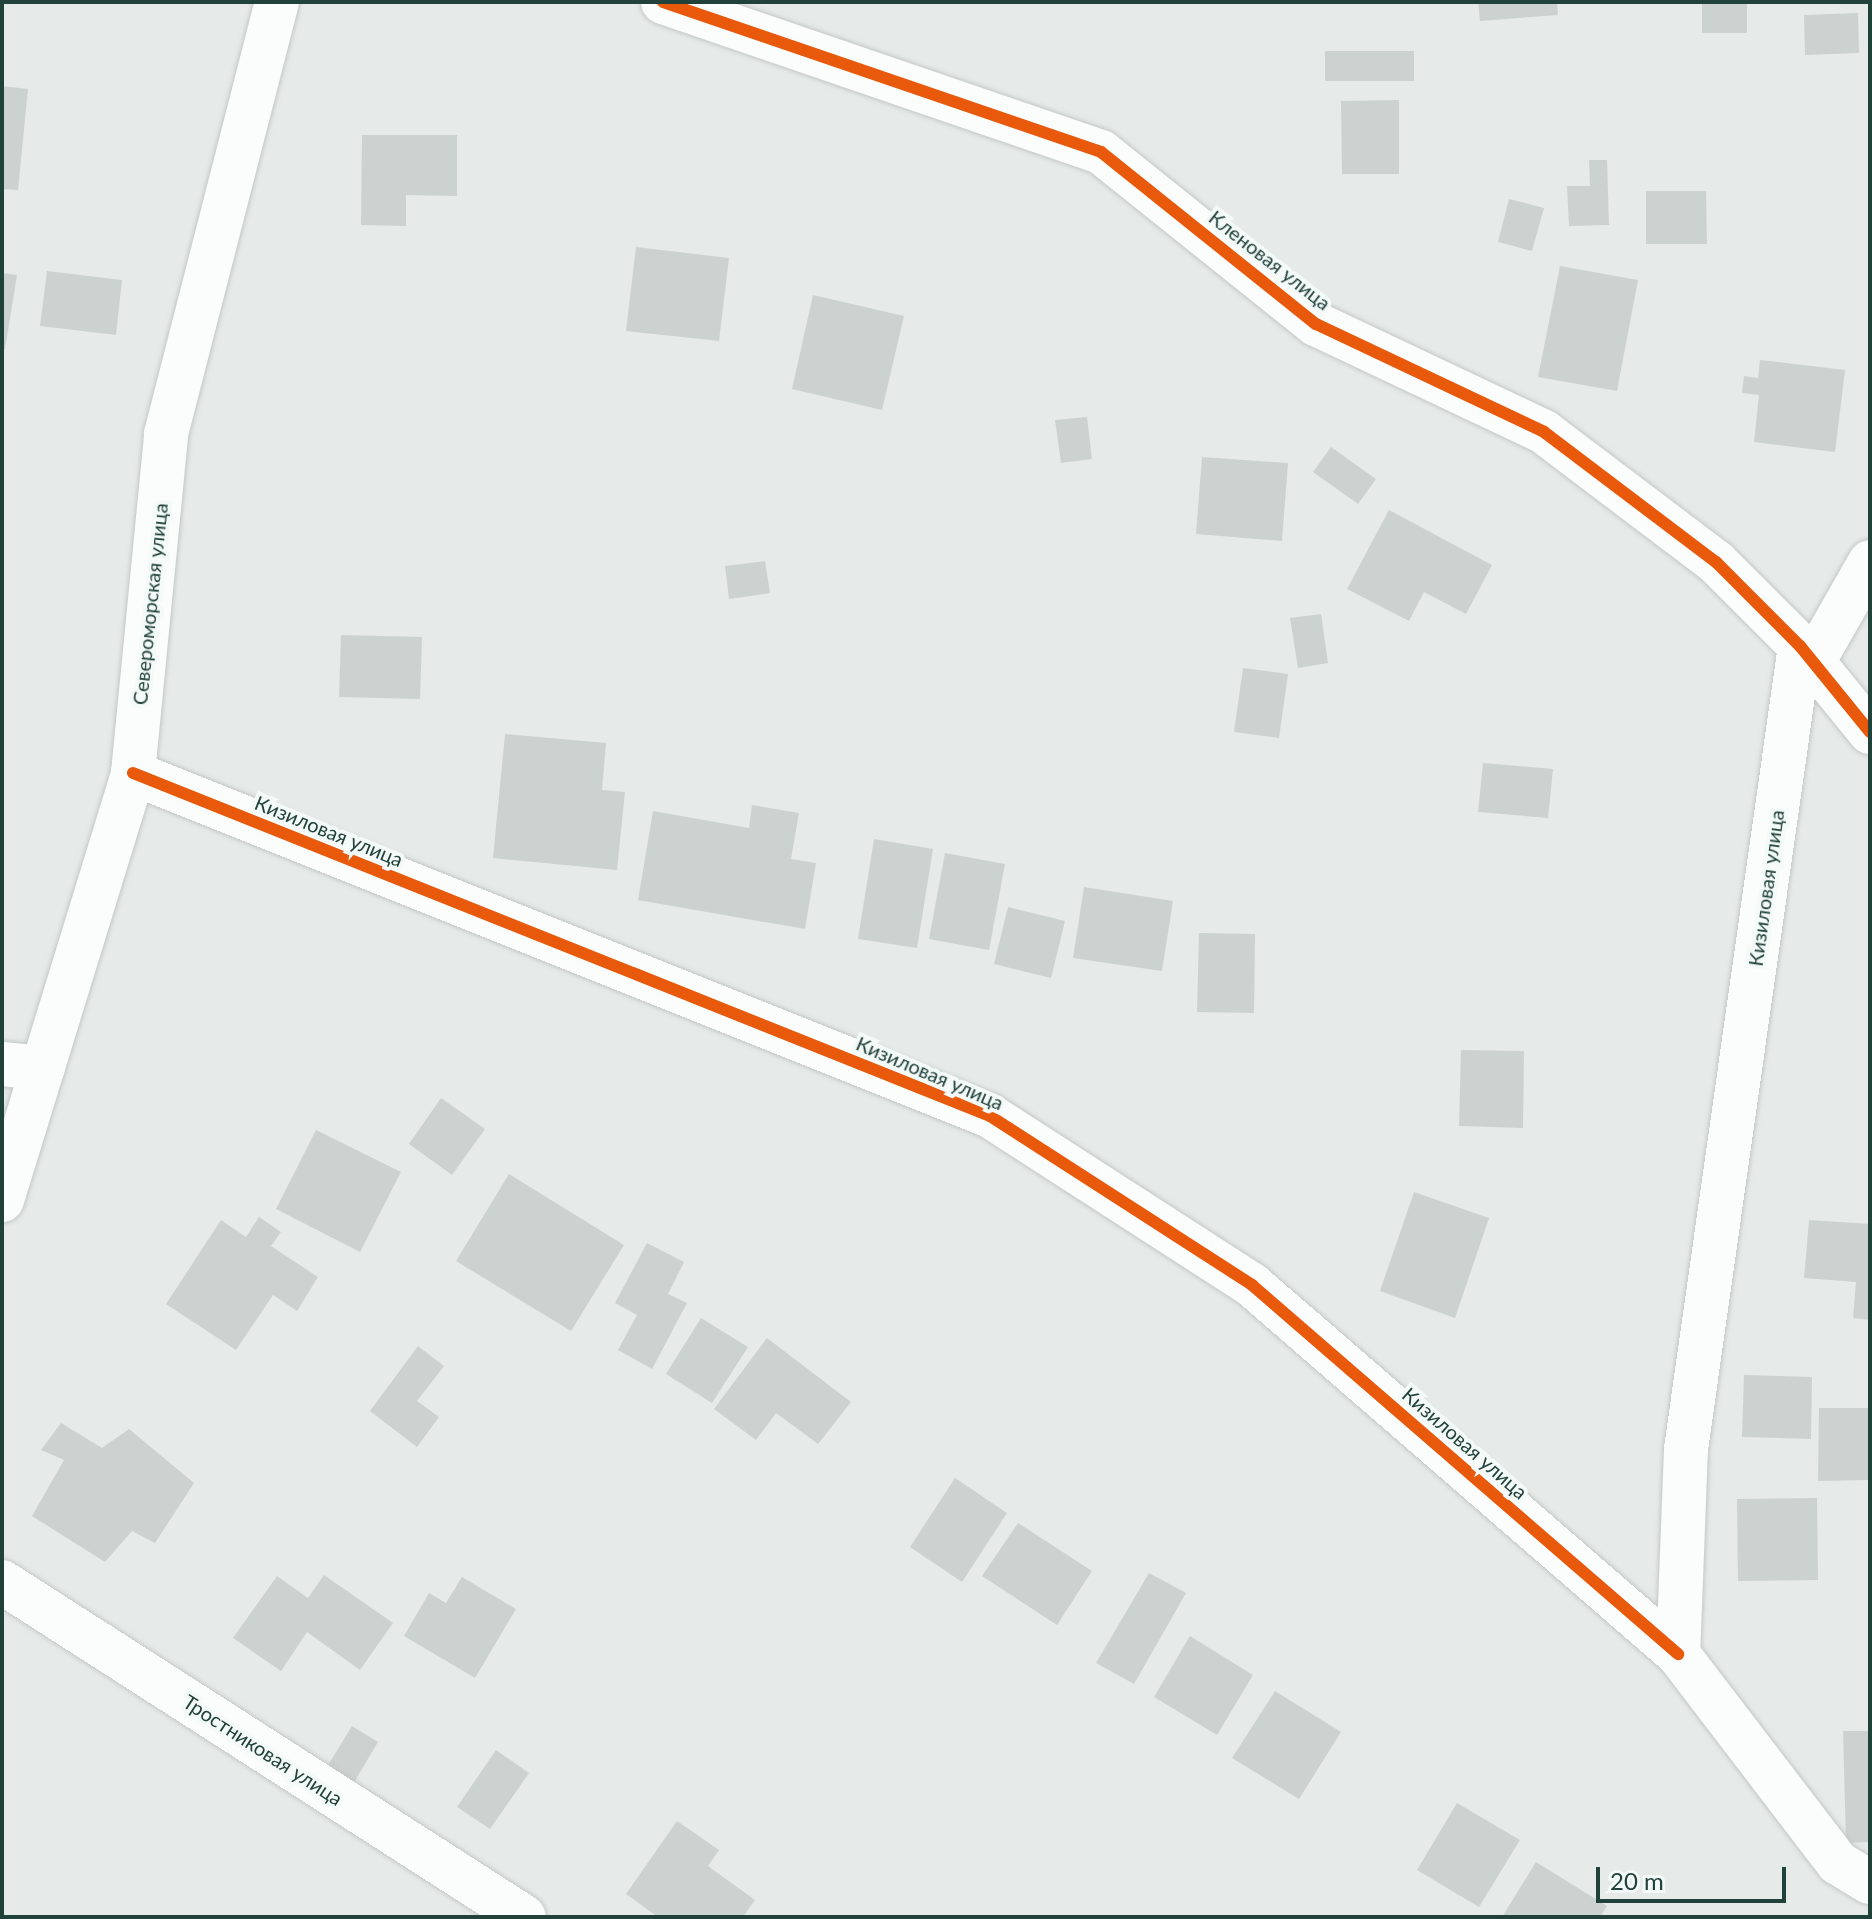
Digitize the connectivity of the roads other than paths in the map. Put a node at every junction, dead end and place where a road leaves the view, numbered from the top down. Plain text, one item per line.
1 (277, 2) edge
2 (663, 2) edge
3 (1870, 562) edge
4 (1807, 654) junction
5 (1870, 732) edge
6 (133, 773) junction
7 (22, 1066) edge
8 (2, 1200) edge
9 (2, 1582) edge
10 (1678, 1654) junction
11 (1859, 1870) edge
12 (524, 1917) edge

1 - 6 street, Североморская улица
2 - 4 street, Кленовая улица
3 - 4 street
4 - 5 street, Кленовая улица
4 - 10 street, Кизиловая улица
6 - 7 street, Североморская улица
6 - 10 street, Кизиловая улица
7 - 8 street, Североморская улица
9 - 12 street, Тростниковая улица
10 - 11 street, Кизиловая улица

